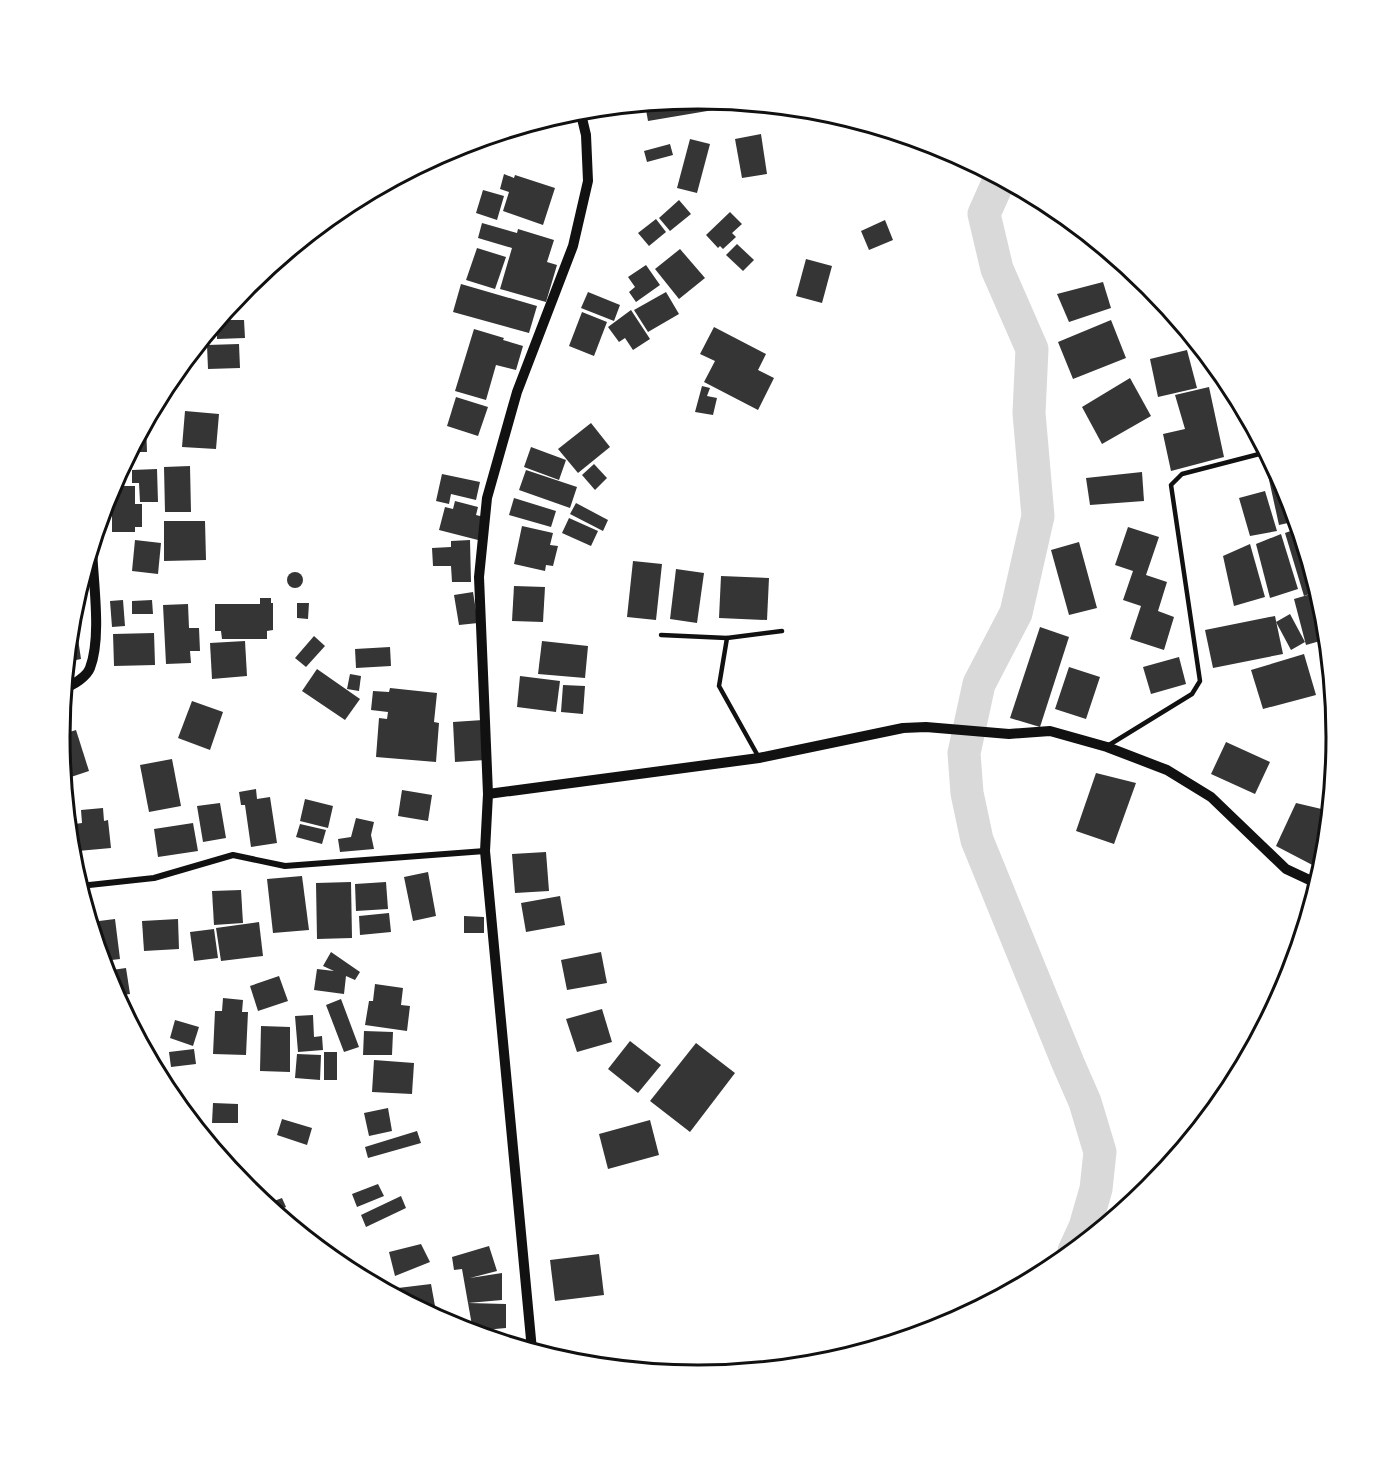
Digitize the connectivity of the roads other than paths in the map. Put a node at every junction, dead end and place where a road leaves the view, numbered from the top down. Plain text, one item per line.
1 (582, 120) edge
2 (1259, 454) edge
3 (93, 571) edge
4 (782, 631) dead end
5 (661, 635) dead end
6 (727, 638) junction
7 (73, 683) edge
8 (1107, 747) junction
9 (759, 758) junction
10 (488, 795) junction
11 (485, 851) junction
12 (1309, 880) edge
13 (89, 885) edge
14 (531, 1343) edge

1 - 10 street
2 - 8 lane
3 - 7 street
4 - 6 lane
5 - 6 lane
6 - 9 lane
8 - 9 street
8 - 12 street
9 - 10 street
10 - 11 street
11 - 13 street
11 - 14 street

